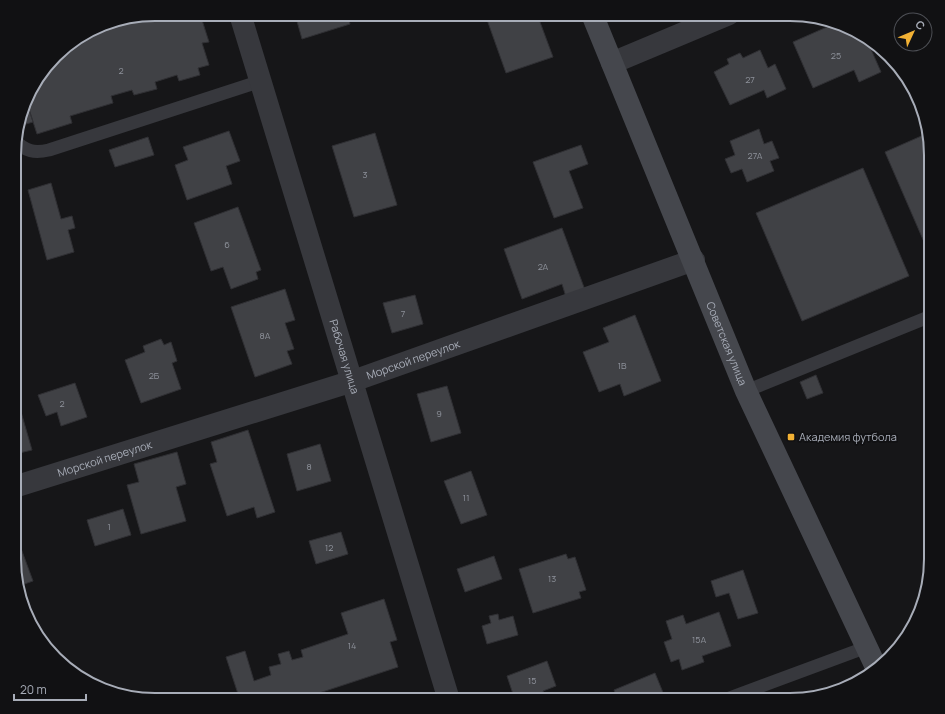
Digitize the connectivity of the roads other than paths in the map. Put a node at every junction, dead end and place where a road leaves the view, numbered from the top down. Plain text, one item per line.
1 (242, 21) edge
2 (595, 21) edge
3 (712, 21) edge
4 (612, 63) junction
5 (261, 81) junction
6 (22, 146) edge
7 (694, 260) junction
8 (924, 319) edge
9 (353, 382) junction
10 (746, 391) junction
11 (21, 485) edge
12 (867, 647) junction
13 (874, 663) edge
14 (446, 693) edge
15 (743, 693) edge

1 - 5 street, Рабочая улица
2 - 4 main road, Советская улица
3 - 4 street
4 - 7 main road, Советская улица
5 - 6 lane
5 - 9 street, Рабочая улица
7 - 9 street, Морской переулок
7 - 10 main road, Советская улица
8 - 10 lane
9 - 11 street, Морской переулок
9 - 14 street, Рабочая улица
10 - 12 main road, Советская улица
12 - 13 main road, Советская улица
12 - 15 lane

